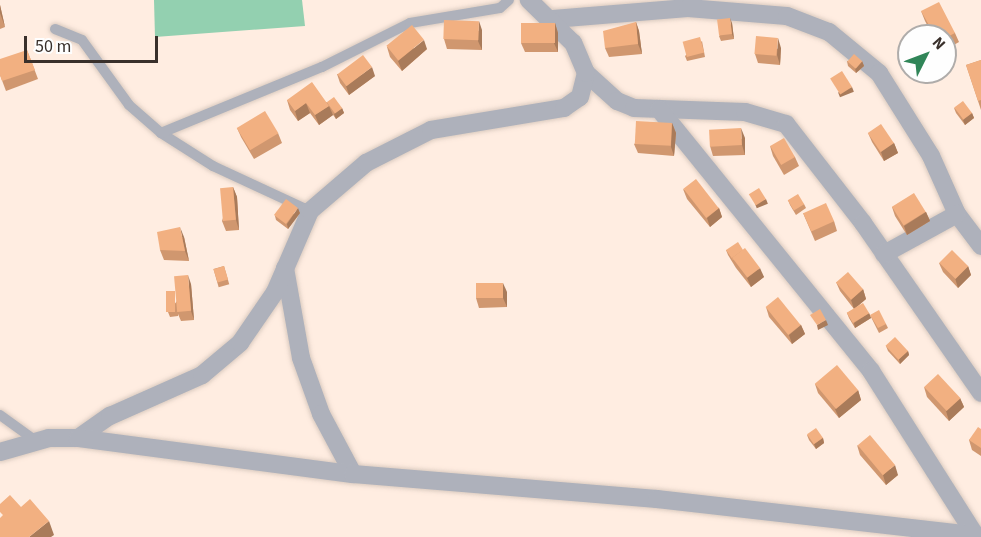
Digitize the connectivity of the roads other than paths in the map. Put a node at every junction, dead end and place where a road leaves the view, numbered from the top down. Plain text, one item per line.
1 (509, 0) edge
2 (529, 0) edge
3 (562, 22) junction
4 (55, 29) dead end
5 (586, 73) junction
6 (608, 93) junction
7 (580, 97) junction
8 (660, 109) junction
9 (161, 133) junction
10 (310, 211) junction
11 (957, 214) junction
12 (981, 246) edge
13 (884, 254) junction
14 (285, 268) junction
15 (981, 393) edge
16 (0, 415) edge
17 (78, 438) junction
18 (36, 441) junction
19 (0, 452) edge
20 (354, 474) junction
21 (978, 536) edge

1 - 9 lane
2 - 3 street
3 - 5 street
3 - 11 street
4 - 9 lane
5 - 6 street
5 - 7 street
6 - 7 street
6 - 8 street
7 - 10 street
8 - 13 street
8 - 21 street
9 - 10 lane
10 - 14 street
11 - 12 street
11 - 13 street
13 - 15 street
14 - 17 street
14 - 20 street
16 - 18 lane
17 - 18 street
17 - 20 street
18 - 19 street
20 - 21 street

